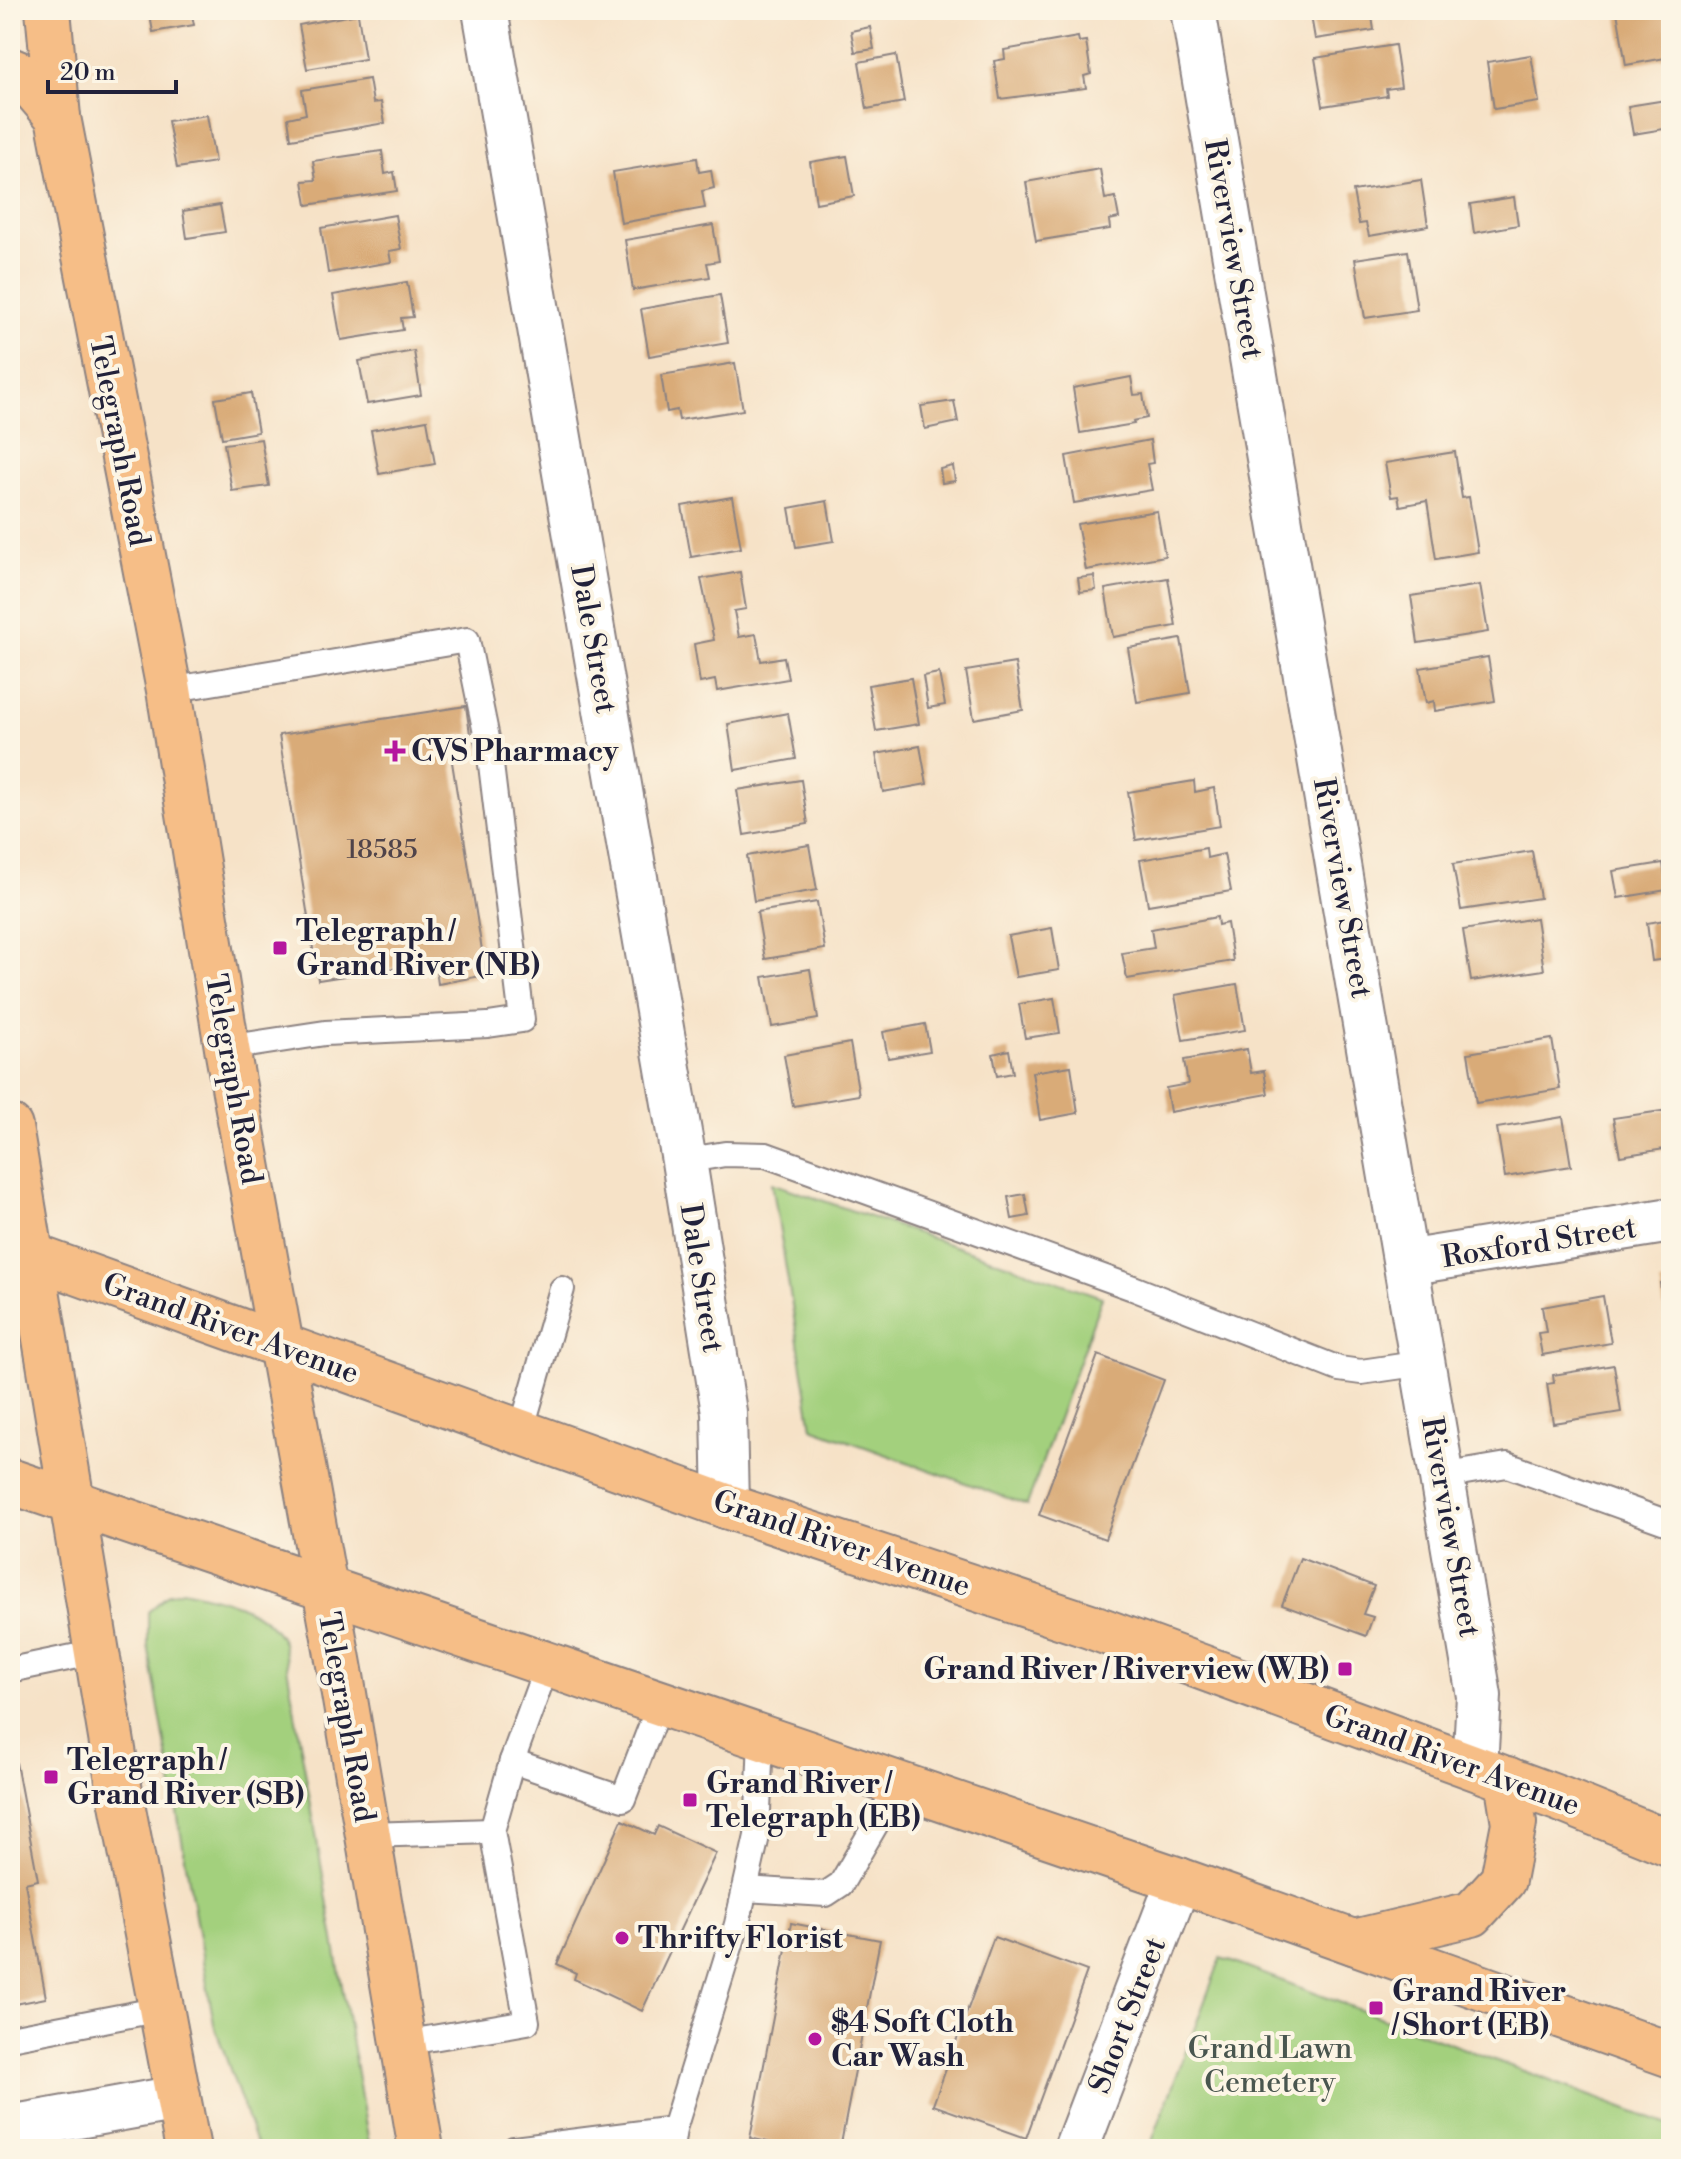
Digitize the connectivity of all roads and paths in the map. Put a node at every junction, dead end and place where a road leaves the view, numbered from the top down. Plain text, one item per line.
1 (48, 10) edge
2 (485, 10) edge
3 (1193, 10) edge
4 (10, 70) edge
5 (58, 117) junction
6 (169, 690) junction
7 (227, 1048) junction
8 (10, 1127) edge
9 (684, 1161) junction
10 (1671, 1220) edge
11 (21, 1252) edge
12 (1406, 1263) junction
13 (562, 1289) dead end
14 (283, 1347) junction
15 (1423, 1363) junction
16 (521, 1431) junction
17 (1442, 1476) junction
18 (10, 1481) edge
19 (73, 1502) junction
20 (726, 1506) junction
21 (1671, 1524) edge
22 (323, 1588) junction
23 (97, 1652) junction
24 (547, 1665) junction
25 (10, 1670) edge
26 (660, 1703) junction
27 (761, 1738) junction
28 (512, 1761) junction
29 (1491, 1773) junction
30 (898, 1786) junction
31 (492, 1831) junction
32 (368, 1835) junction
33 (1671, 1844) edge
34 (1179, 1880) junction
35 (745, 1889) junction
36 (1354, 1942) junction
37 (161, 2009) junction
38 (10, 2038) edge
39 (403, 2043) junction
40 (1671, 2055) edge
41 (178, 2098) junction
42 (10, 2128) edge
43 (672, 2139) edge
44 (188, 2149) edge
45 (421, 2149) edge
46 (514, 2149) edge
47 (1076, 2149) edge

1 - 5 main road, Telegraph Road
2 - 9 street, Dale Street
3 - 12 street, Riverview Street
4 - 5 main road
5 - 6 main road, Telegraph Road
6 - 7 main road, Telegraph Road
6 - 7 lane
7 - 14 main road, Telegraph Road
8 - 11 main road
9 - 15 lane
9 - 20 street, Dale Street
10 - 12 street, Roxford Street
11 - 14 main road, Grand River Avenue
11 - 19 main road
12 - 15 street, Riverview Street
13 - 16 lane
14 - 16 main road, Grand River Avenue
14 - 22 main road, Telegraph Road
15 - 17 street, Riverview Street
16 - 20 main road, Grand River Avenue
17 - 21 lane
17 - 29 street, Riverview Street
18 - 19 main road
19 - 22 main road
19 - 23 main road
20 - 29 main road, Grand River Avenue
22 - 24 main road
22 - 32 main road, Telegraph Road
23 - 25 lane
23 - 37 main road
24 - 26 main road
24 - 28 lane
26 - 27 main road
26 - 28 lane
27 - 30 main road
27 - 35 lane
28 - 31 lane
29 - 33 main road, Grand River Avenue
29 - 36 main road
30 - 34 main road
30 - 35 lane
31 - 32 lane
31 - 39 lane
32 - 39 main road, Telegraph Road
34 - 36 main road
34 - 47 street, Short Street
35 - 43 lane
36 - 40 main road
37 - 38 lane
37 - 41 main road
39 - 45 main road, Telegraph Road
41 - 42 street
41 - 44 main road
43 - 46 lane

